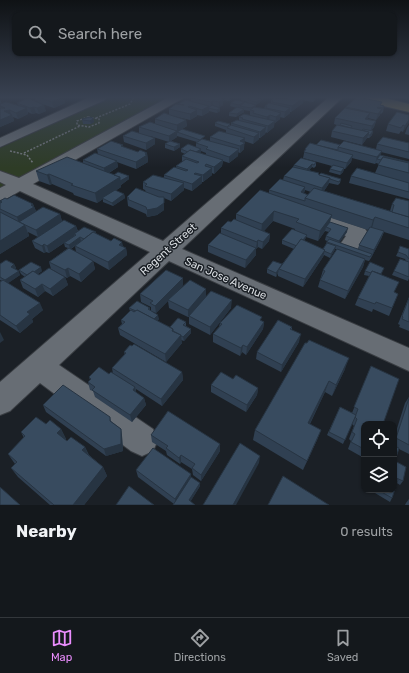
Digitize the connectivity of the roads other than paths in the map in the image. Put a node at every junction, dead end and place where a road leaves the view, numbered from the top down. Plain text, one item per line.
1 (56, 121) edge
2 (132, 121) edge
3 (312, 121) edge
4 (4, 147) edge
5 (10, 180) edge
6 (234, 191) junction
7 (0, 195) edge
8 (253, 197) edge
9 (301, 213) edge
10 (349, 246) edge
11 (166, 251) junction
12 (409, 360) edge
13 (39, 366) junction
14 (0, 401) edge
15 (142, 440) dead end

1 - 4 street
2 - 5 street
3 - 6 street, Regent Street
5 - 7 street
5 - 11 street, San Jose Avenue
6 - 8 street
6 - 11 street, Regent Street
9 - 10 street
11 - 12 street, San Jose Avenue
11 - 13 street, Regent Street
13 - 14 street, Regent Street
13 - 15 street

